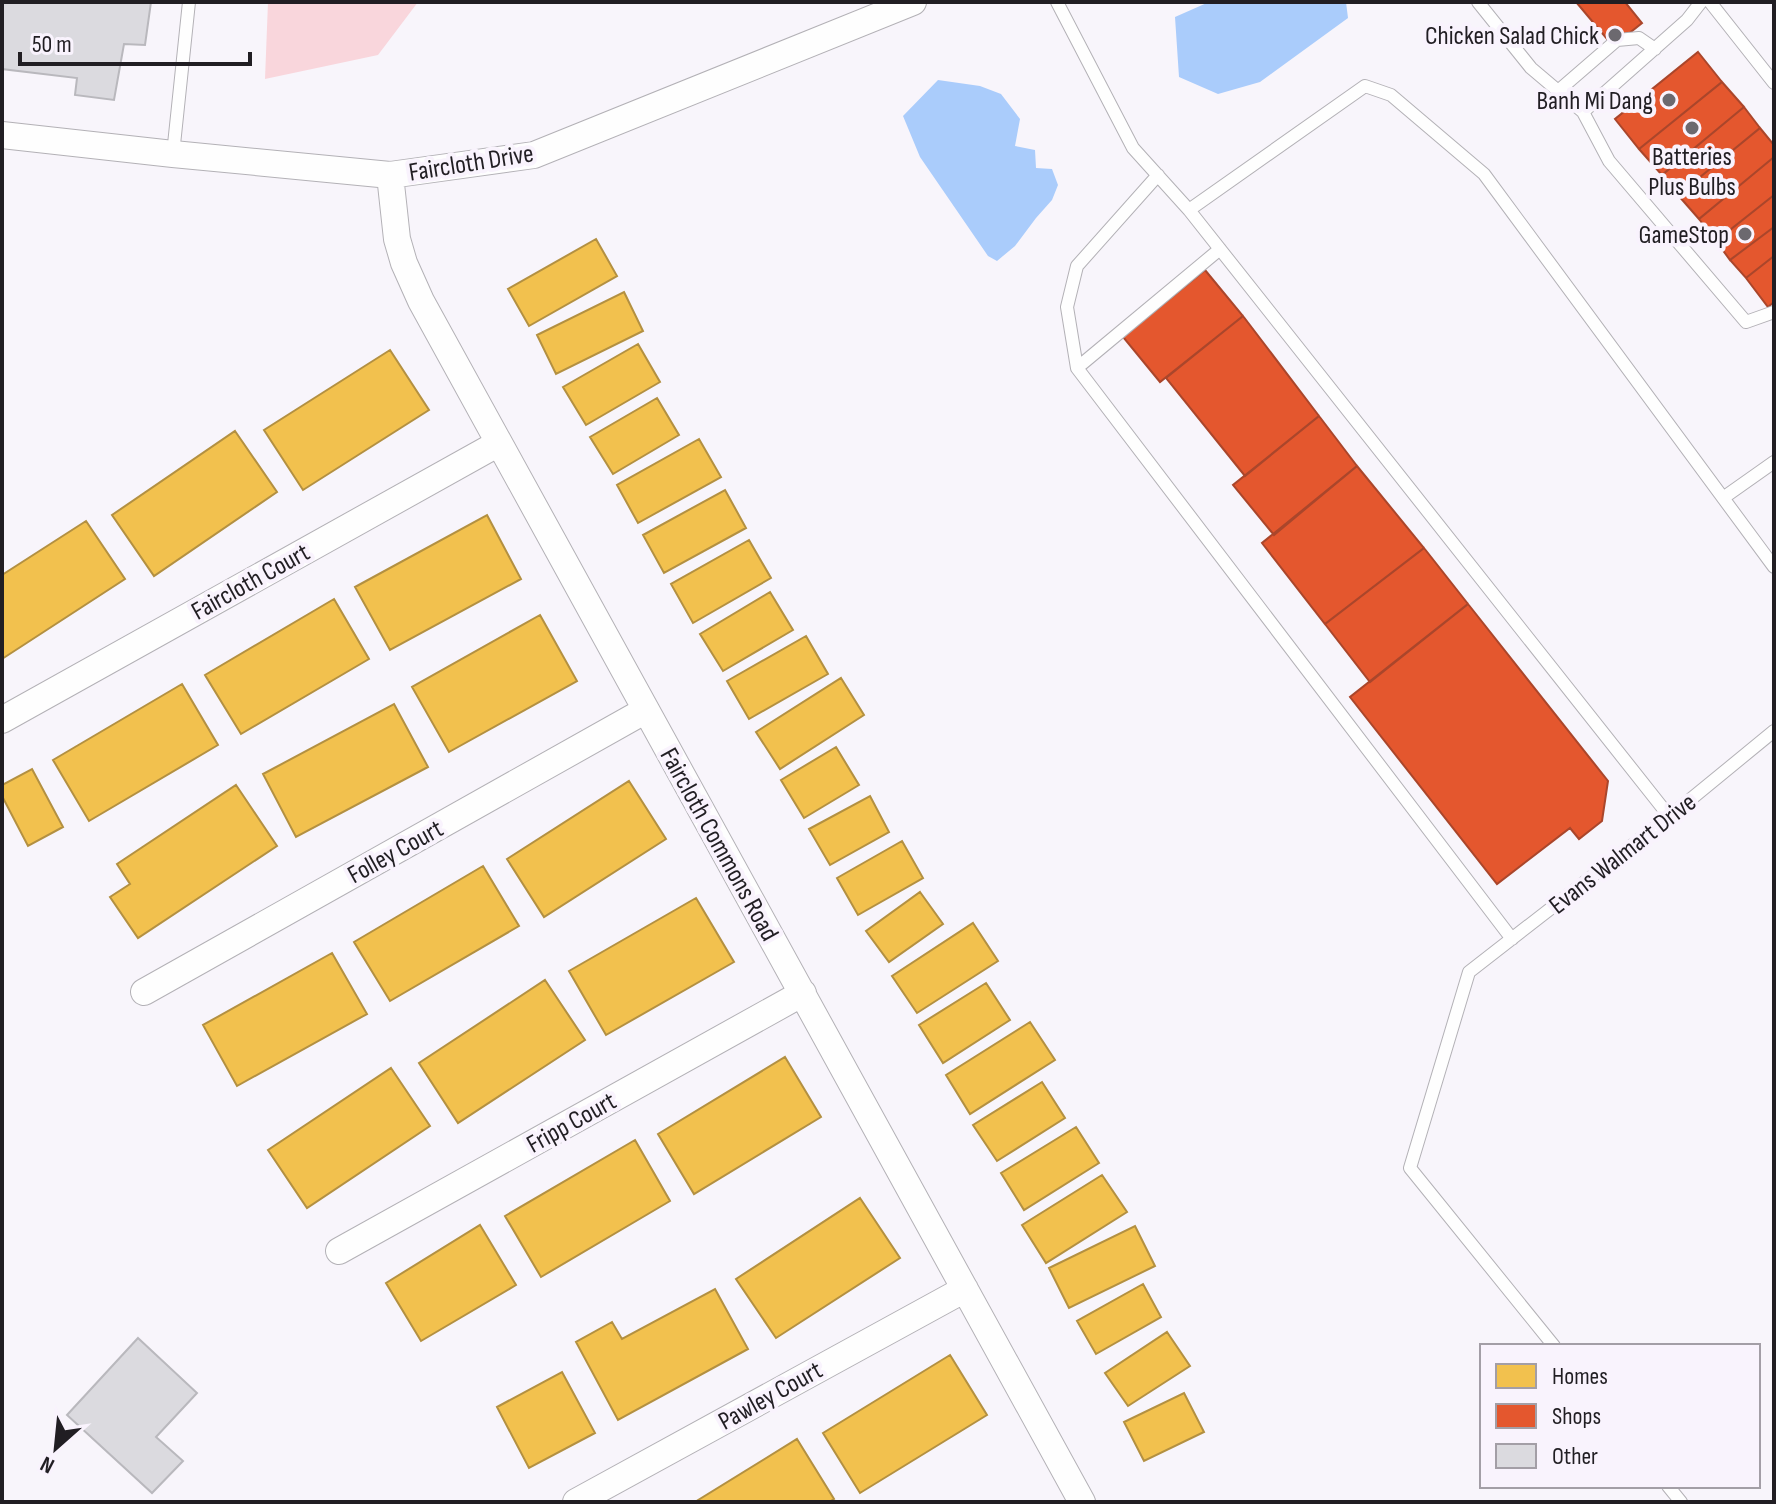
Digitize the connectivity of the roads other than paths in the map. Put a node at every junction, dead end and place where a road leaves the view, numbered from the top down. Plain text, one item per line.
1 (189, 2) edge
2 (913, 2) edge
3 (1057, 2) edge
4 (1478, 2) edge
5 (1701, 2) edge
6 (1710, 2) edge
7 (1655, 49) junction
8 (1774, 83) edge
9 (1558, 91) junction
10 (1583, 112) junction
11 (2, 135) edge
12 (173, 154) junction
13 (390, 175) junction
14 (1158, 175) junction
15 (1189, 210) junction
16 (1220, 249) junction
17 (1774, 312) edge
18 (1077, 368) junction
19 (499, 443) junction
20 (1772, 468) edge
21 (1723, 498) junction
22 (1774, 567) edge
23 (646, 710) junction
24 (2, 720) edge
25 (1774, 731) edge
26 (1669, 816) junction
27 (1512, 939) junction
28 (144, 992) dead end
29 (803, 993) junction
30 (339, 1251) dead end
31 (965, 1289) junction
32 (1552, 1344) edge
33 (576, 1502) edge
34 (1082, 1502) edge

1 - 12 lane
2 - 13 street, Faircloth Drive
3 - 14 lane
4 - 9 lane
5 - 7 lane
6 - 8 lane
7 - 9 lane
7 - 10 lane
9 - 10 lane
10 - 17 lane
11 - 12 street, Faircloth Drive
12 - 13 street, Faircloth Drive
13 - 19 street, Faircloth Commons Road
14 - 15 lane
14 - 18 lane
15 - 16 lane
15 - 21 lane
16 - 18 lane
16 - 26 lane
18 - 27 lane
19 - 23 street, Faircloth Commons Road
19 - 24 street, Faircloth Court
20 - 21 lane
21 - 22 lane
23 - 28 street, Folley Court
23 - 29 street, Faircloth Commons Road
25 - 26 lane, Evans Walmart Drive
26 - 27 lane, Evans Walmart Drive
27 - 32 lane, Evans Walmart Drive
29 - 30 street, Fripp Court
29 - 31 street, Faircloth Commons Road
31 - 33 street, Pawley Court
31 - 34 street, Faircloth Commons Road

